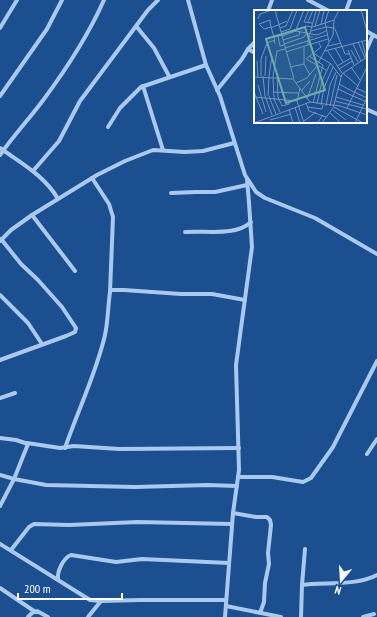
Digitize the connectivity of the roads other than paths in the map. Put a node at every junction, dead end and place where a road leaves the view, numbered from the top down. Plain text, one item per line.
1 (17, 0) edge
2 (62, 0) edge
3 (104, 0) edge
4 (158, 0) edge
5 (188, 0) edge
6 (272, 0) edge
7 (310, 0) edge
8 (350, 0) edge
9 (268, 10) edge
10 (327, 10) edge
11 (346, 10) edge
12 (136, 26) junction
13 (0, 28) edge
14 (375, 36) edge
15 (254, 43) edge
16 (248, 49) junction
17 (367, 49) edge
18 (254, 52) edge
19 (206, 65) junction
20 (169, 76) junction
21 (143, 86) junction
22 (217, 90) junction
23 (0, 96) edge
24 (367, 109) edge
25 (377, 114) edge
26 (108, 127) dead end
27 (234, 143) junction
28 (2, 149) edge
29 (163, 150) junction
30 (0, 155) edge
31 (32, 171) junction
32 (92, 178) junction
33 (246, 179) junction
34 (247, 185) junction
35 (171, 194) dead end
36 (58, 199) junction
37 (32, 215) junction
38 (251, 222) junction
39 (185, 232) dead end
40 (0, 239) edge
41 (377, 254) edge
42 (75, 270) dead end
43 (110, 292) junction
44 (0, 295) edge
45 (245, 300) junction
46 (42, 344) junction
47 (0, 360) edge
48 (377, 361) edge
49 (15, 393) dead end
50 (0, 398) edge
51 (0, 438) edge
52 (377, 439) edge
53 (27, 443) junction
54 (65, 448) junction
55 (239, 448) junction
56 (367, 454) dead end
57 (0, 475) edge
58 (238, 477) junction
59 (14, 479) junction
60 (237, 486) junction
61 (0, 506) edge
62 (233, 513) junction
63 (232, 524) junction
64 (0, 544) edge
65 (305, 549) dead end
66 (11, 550) junction
67 (230, 563) junction
68 (377, 575) edge
69 (58, 580) junction
70 (302, 585) junction
71 (0, 588) edge
72 (226, 600) junction
73 (101, 601) junction
74 (226, 606) junction
75 (34, 611) junction
76 (260, 613) junction
77 (374, 614) dead end
78 (301, 616) edge
79 (28, 617) edge
80 (48, 617) edge
81 (88, 617) edge
82 (225, 617) edge
83 (281, 617) edge
84 (363, 617) edge

1 - 13 street
2 - 23 street
3 - 28 street
4 - 12 street
5 - 19 street
6 - 9 street
7 - 10 street
8 - 11 street
12 - 20 street
12 - 31 street
14 - 17 street
15 - 16 street
16 - 18 street
16 - 22 street
19 - 20 street
19 - 22 street
20 - 21 street
21 - 26 street
21 - 29 street
22 - 27 street
24 - 25 street
27 - 29 street
27 - 33 street
28 - 30 street
28 - 31 street
29 - 32 street
31 - 36 street
32 - 36 street
32 - 43 street
33 - 34 street
33 - 41 street
34 - 35 street
34 - 38 street
36 - 37 street
37 - 40 street
37 - 42 street
38 - 39 street
38 - 45 street
40 - 46 street
43 - 45 street
43 - 54 street
44 - 46 street
45 - 55 street
46 - 47 street
48 - 58 street
49 - 50 street
51 - 53 street
52 - 56 street
53 - 54 street
53 - 59 street
54 - 55 street
55 - 58 street
57 - 59 street
58 - 60 street
59 - 60 street
59 - 61 street
60 - 62 street
62 - 63 street
62 - 76 street
63 - 66 street
63 - 67 street
64 - 66 street
65 - 70 street
66 - 69 street
67 - 69 street
67 - 72 street
68 - 70 street
69 - 73 street
70 - 78 street
71 - 75 street
72 - 73 street
72 - 74 street
73 - 81 street
74 - 76 street
74 - 82 street
75 - 79 street
75 - 80 street
76 - 83 street
77 - 84 street

